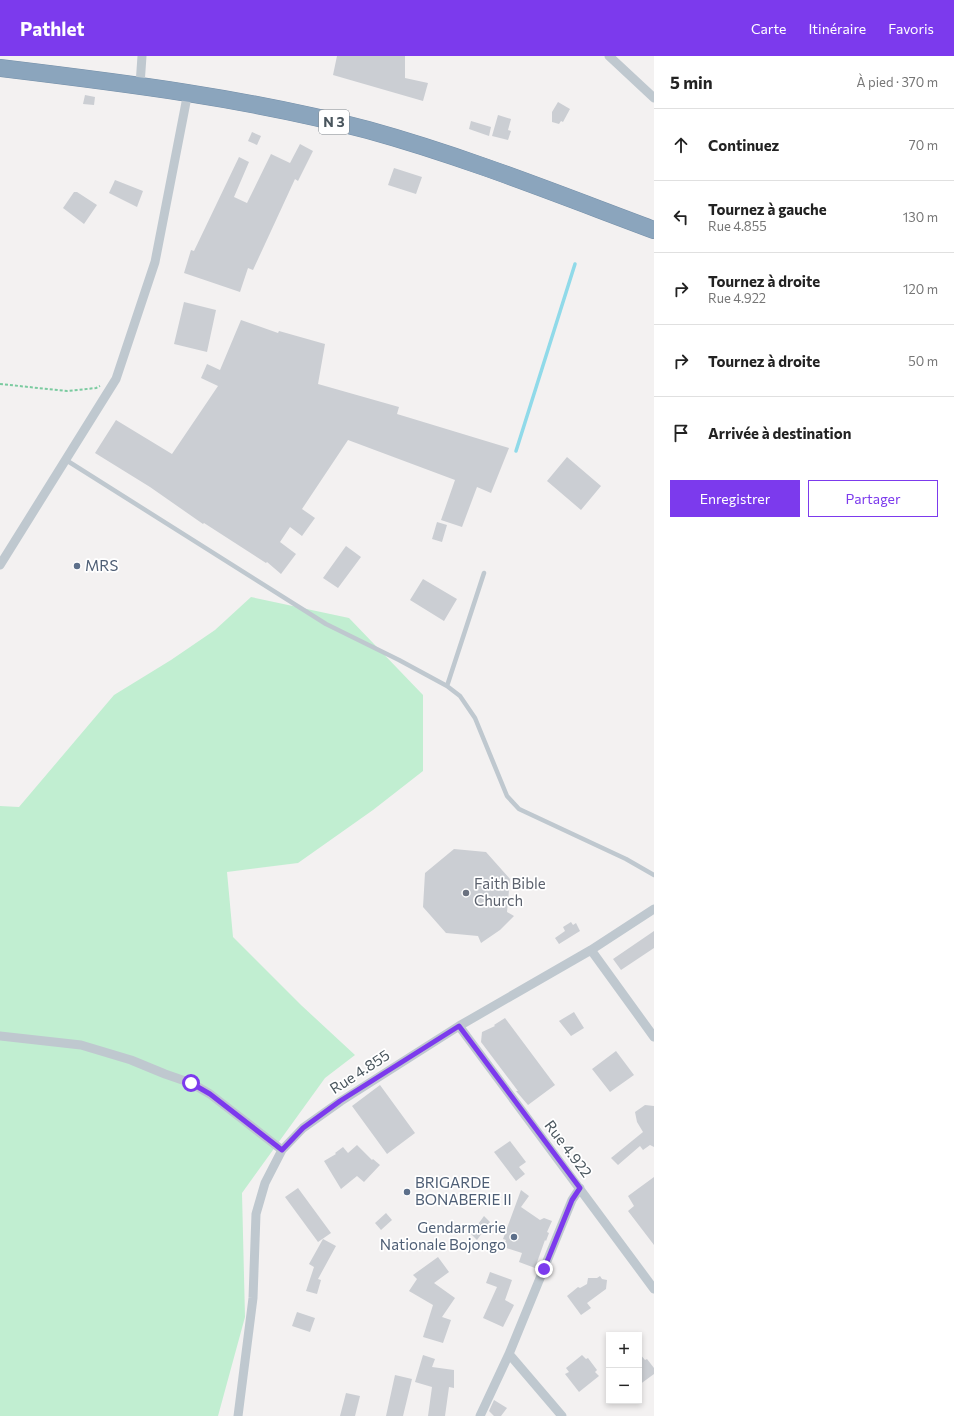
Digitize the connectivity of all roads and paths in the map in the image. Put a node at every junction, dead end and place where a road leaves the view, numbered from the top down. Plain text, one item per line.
1 (142, 56) edge
2 (609, 56) edge
3 (0, 68) edge
4 (140, 85) junction
5 (188, 92) junction
6 (654, 98) edge
7 (654, 230) edge
8 (116, 379) junction
9 (0, 384) edge
10 (66, 460) junction
11 (0, 565) edge
12 (484, 573) dead end
13 (447, 686) junction
14 (654, 875) edge
15 (653, 912) edge
16 (592, 950) junction
17 (459, 1026) junction
18 (0, 1036) edge
19 (654, 1037) edge
20 (282, 1150) junction
21 (580, 1188) junction
22 (654, 1288) edge
23 (510, 1354) junction
24 (238, 1416) edge
25 (480, 1416) edge
26 (562, 1416) edge

1 - 4 street
2 - 6 street
3 - 4 highway, N 3
4 - 5 highway, N 3
5 - 7 highway, N 3
5 - 8 street
8 - 9 path
8 - 10 street
10 - 11 street
10 - 13 lane
12 - 13 lane
13 - 14 lane
15 - 16 street, Rue 4.855
16 - 17 street, Rue 4.855
16 - 19 street
17 - 20 street, Rue 4.855
17 - 21 street, Rue 4.922
18 - 20 street
20 - 24 street, Rue 4.855
21 - 22 street, Rue 4.922
21 - 23 street
23 - 25 street
23 - 26 street

